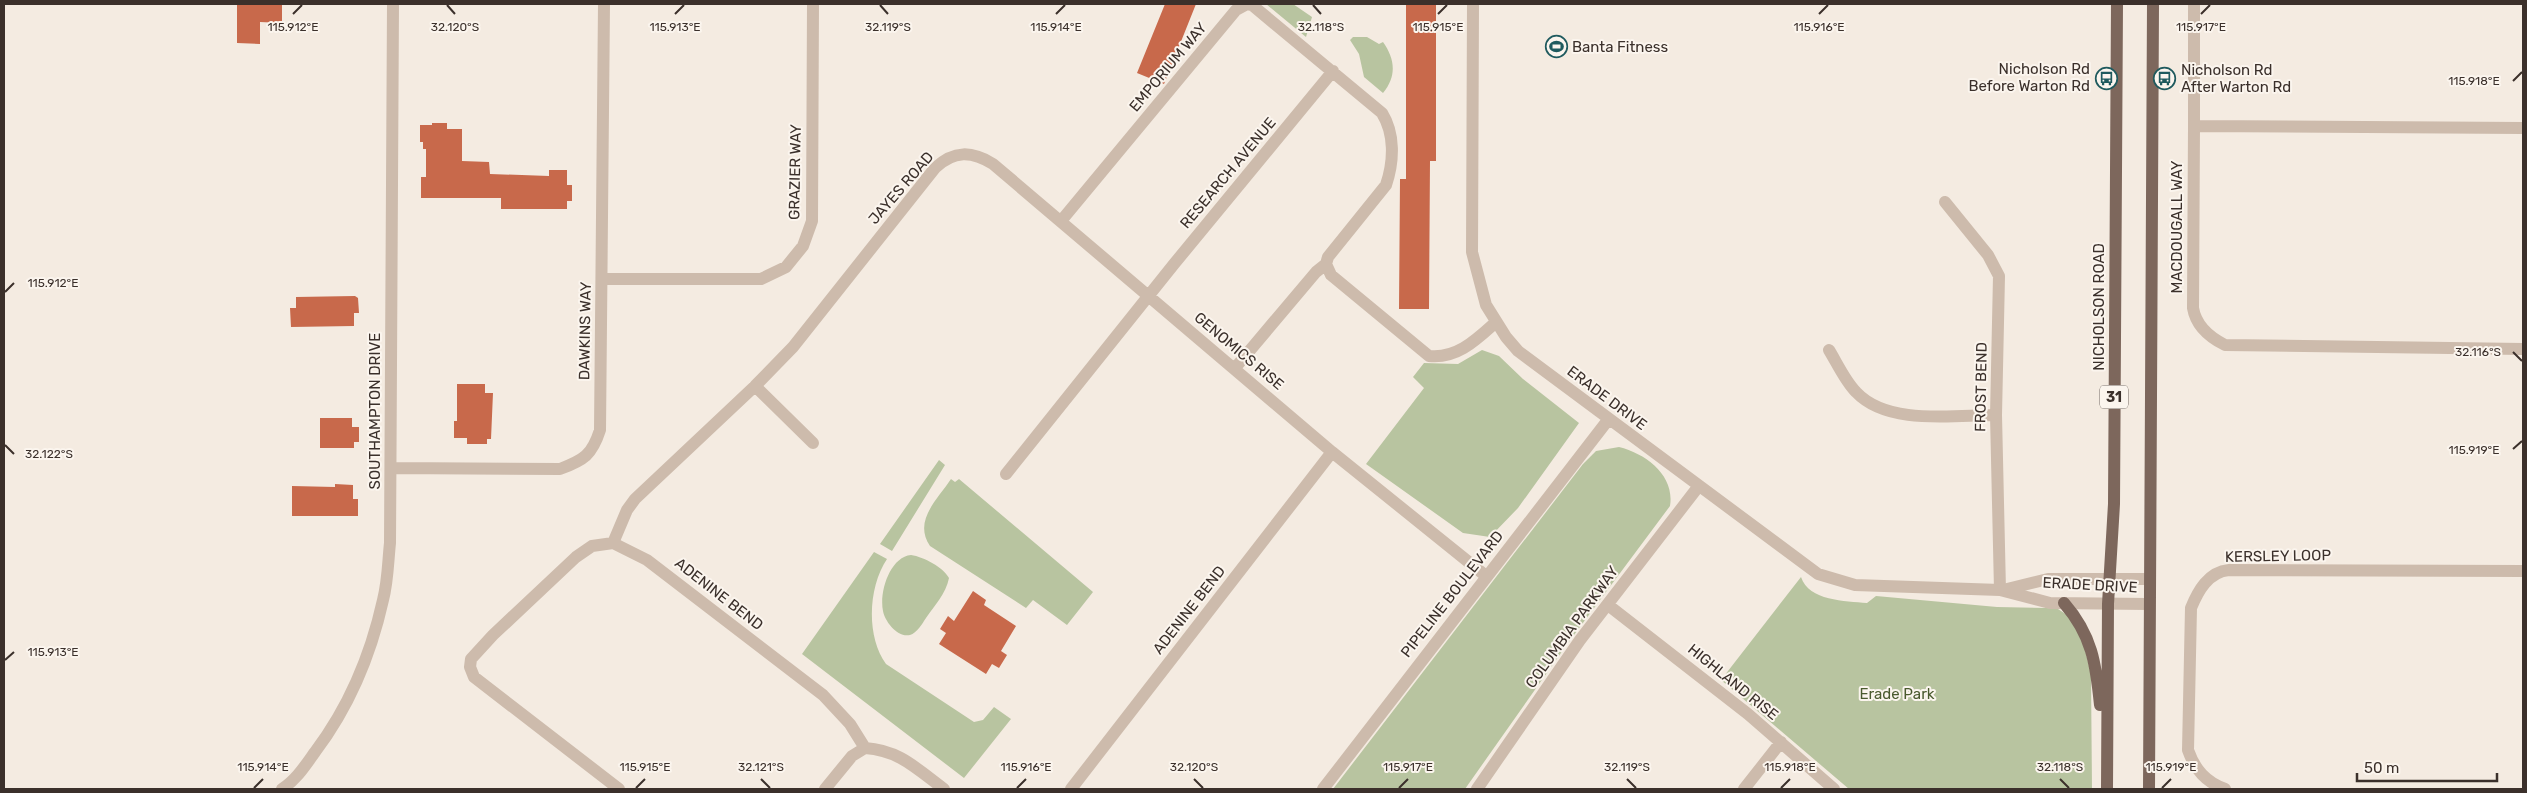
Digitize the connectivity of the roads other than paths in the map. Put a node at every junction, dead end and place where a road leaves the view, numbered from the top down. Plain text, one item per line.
1 (393, 4) edge
2 (604, 4) edge
3 (813, 4) edge
4 (1473, 4) edge
5 (2117, 4) edge
6 (2153, 4) edge
7 (2194, 4) edge
8 (1333, 71) junction
9 (2194, 126) junction
10 (2523, 128) edge
11 (1945, 202) dead end
12 (1061, 221) junction
13 (1326, 264) junction
14 (602, 279) junction
15 (1149, 296) junction
16 (1496, 322) junction
17 (2523, 349) edge
18 (1829, 350) dead end
19 (1235, 368) junction
20 (755, 386) junction
21 (1996, 415) junction
22 (1608, 420) junction
23 (813, 442) dead end
24 (1332, 452) junction
25 (391, 468) junction
26 (1006, 474) dead end
27 (1698, 487) junction
28 (613, 543) junction
29 (2523, 571) edge
30 (1486, 576) junction
31 (2149, 579) junction
32 (2110, 580) junction
33 (2000, 590) junction
34 (2064, 603) junction
35 (2108, 604) junction
36 (2149, 604) junction
37 (1608, 605) junction
38 (1781, 742) junction
39 (865, 748) junction
40 (2106, 762) junction
41 (291, 787) edge
42 (619, 789) edge
43 (825, 789) edge
44 (944, 789) edge
45 (1071, 789) edge
46 (1323, 789) edge
47 (1477, 789) edge
48 (1744, 789) edge
49 (1834, 789) edge
50 (2107, 789) edge
51 (2149, 789) edge
52 (2225, 789) edge

1 - 25 street, SOUTHAMPTON DRIVE
2 - 14 street, DAWKINS WAY
3 - 14 street, GRAZIER WAY
4 - 16 street, ERADE DRIVE
5 - 32 main road, NICHOLSON ROAD / 31
6 - 31 main road
7 - 9 street, MACDOUGALL WAY
8 - 12 street, EMPORIUM WAY
8 - 13 street, EMPORIUM WAY
8 - 15 street, RESEARCH AVENUE
9 - 10 street
9 - 17 street, MACDOUGALL WAY
11 - 21 street, FROST BEND
12 - 15 street, JAYES ROAD
12 - 20 street, JAYES ROAD
13 - 16 street
13 - 19 street, EMPORIUM WAY
14 - 25 street, DAWKINS WAY
15 - 19 street, GENOMICS RISE
15 - 26 street
16 - 22 street, ERADE DRIVE
18 - 21 street
19 - 24 street, GENOMICS RISE
20 - 23 street
20 - 28 street, JAYES ROAD
21 - 33 street, FROST BEND
22 - 27 street, ERADE DRIVE
22 - 30 street, PIPELINE BOULEVARD
24 - 30 street, GENOMICS RISE
24 - 45 street, ADENINE BEND
25 - 41 street, SOUTHAMPTON DRIVE
27 - 33 street, ERADE DRIVE
27 - 37 street, COLUMBIA PARKWAY
28 - 39 street, ADENINE BEND
28 - 42 street
29 - 52 street, KERSLEY LOOP
30 - 46 street, PIPELINE BOULEVARD
31 - 32 street, ERADE DRIVE
31 - 36 main road
32 - 33 street, ERADE DRIVE
32 - 35 main road, NICHOLSON ROAD / 31
33 - 34 street, ERADE DRIVE
34 - 35 street, ERADE DRIVE
34 - 40 main road
35 - 36 street, ERADE DRIVE
35 - 40 main road, NICHOLSON ROAD / 31
36 - 51 main road
37 - 38 street, HIGHLAND RISE
37 - 47 street, COLUMBIA PARKWAY
38 - 48 street
38 - 49 street, HIGHLAND RISE
39 - 43 street
39 - 44 street
40 - 50 main road, NICHOLSON ROAD / 31

